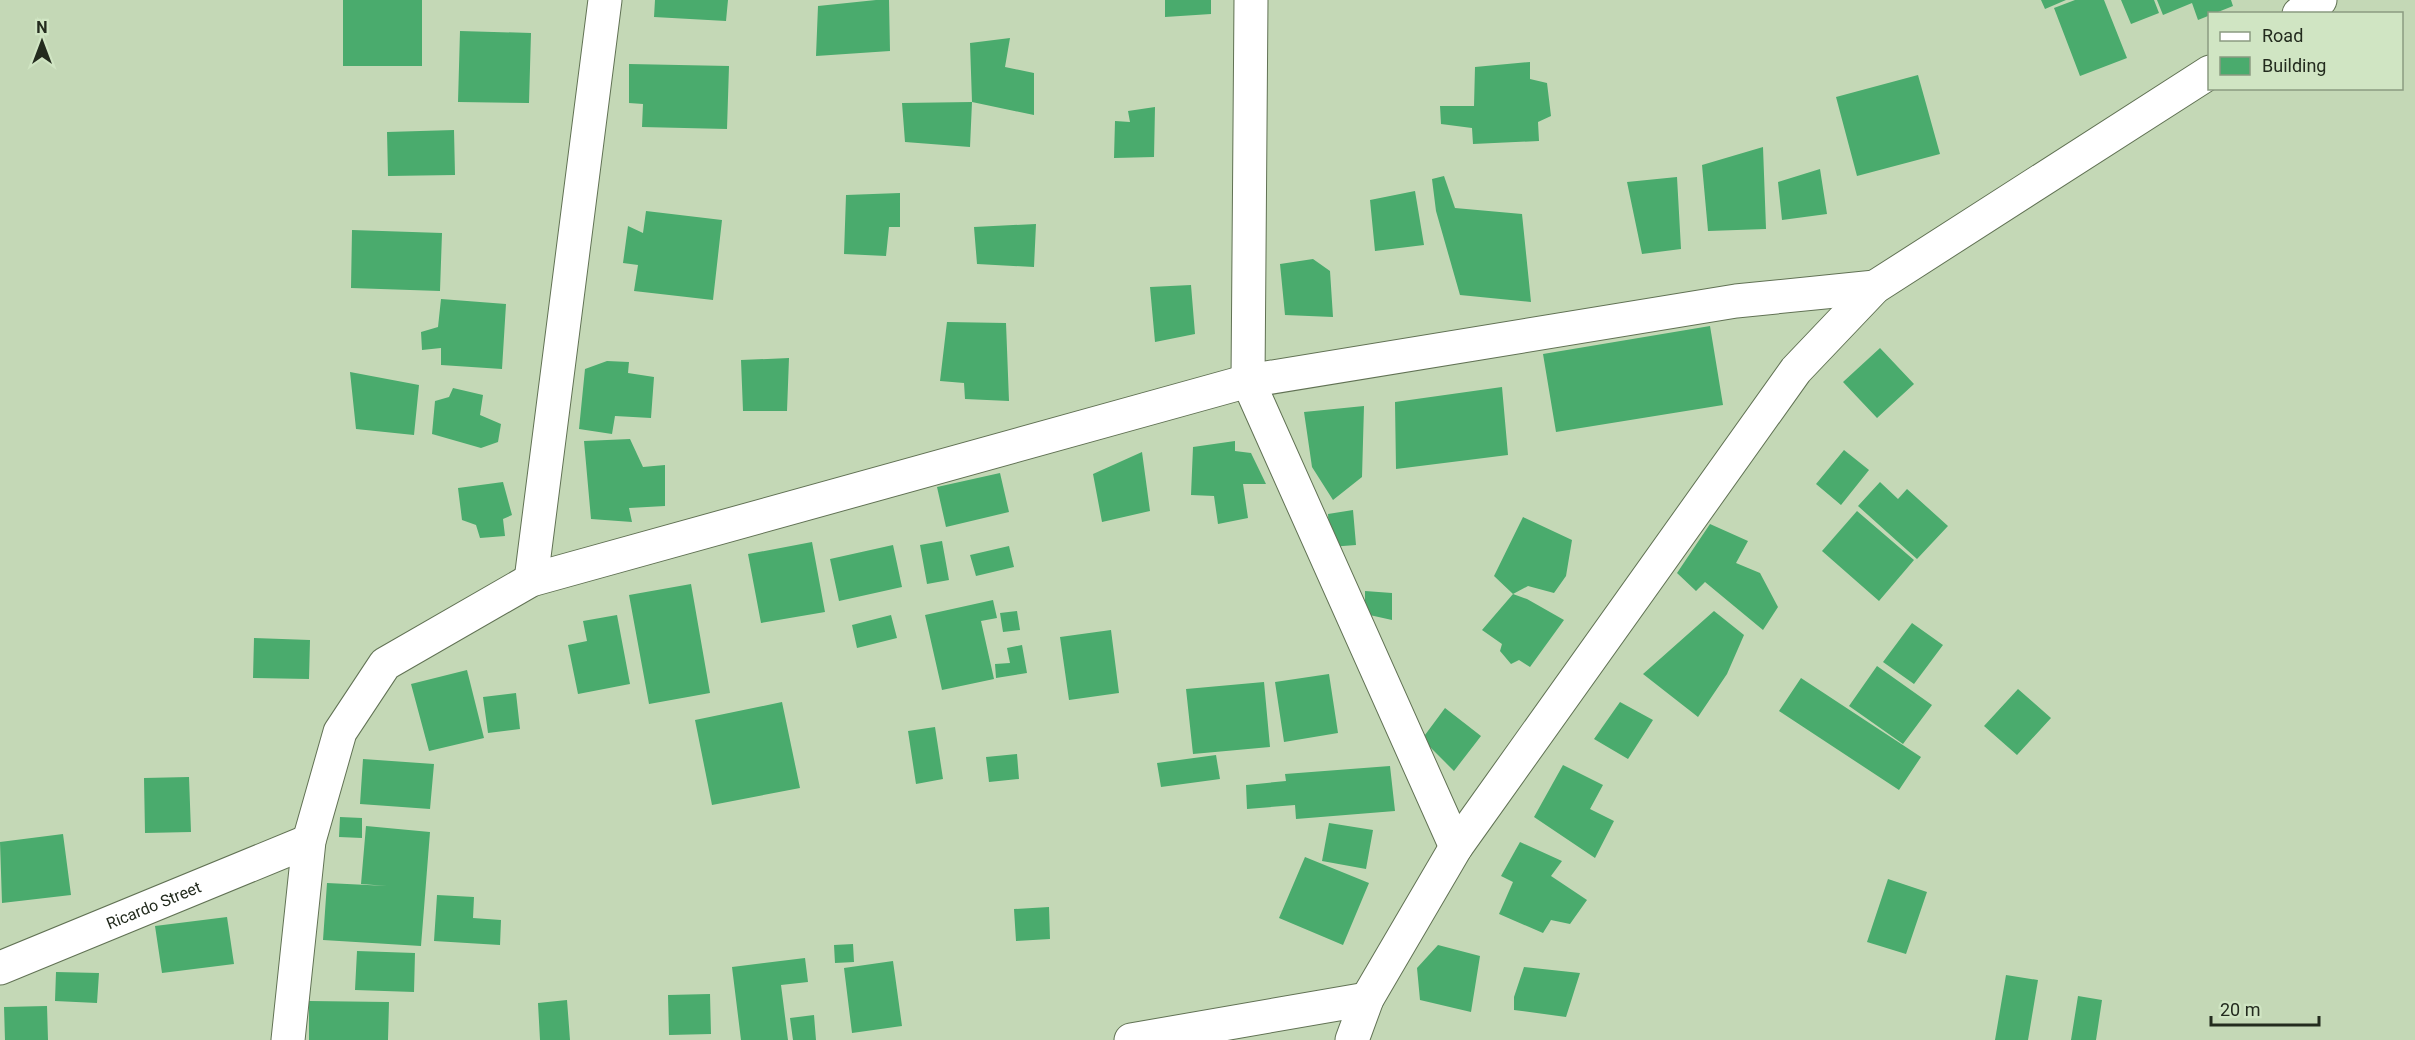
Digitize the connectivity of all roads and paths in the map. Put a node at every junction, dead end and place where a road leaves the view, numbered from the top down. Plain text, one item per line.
1 (605, 0) edge
2 (1251, 0) edge
3 (2320, 0) edge
4 (2302, 12) edge
5 (2208, 73) edge
6 (1875, 287) junction
7 (1248, 381) junction
8 (531, 580) junction
9 (309, 841) junction
10 (1456, 846) junction
11 (0, 968) edge
12 (1367, 999) junction
13 (288, 1040) edge
14 (1131, 1040) edge
15 (1352, 1040) edge

1 - 8 street
2 - 7 street
3 - 4 street
5 - 6 street
6 - 7 street
6 - 10 street
7 - 8 street
7 - 10 street
8 - 9 street
9 - 11 street, Ricardo Street
9 - 13 street
10 - 12 street
12 - 14 street
12 - 15 street

